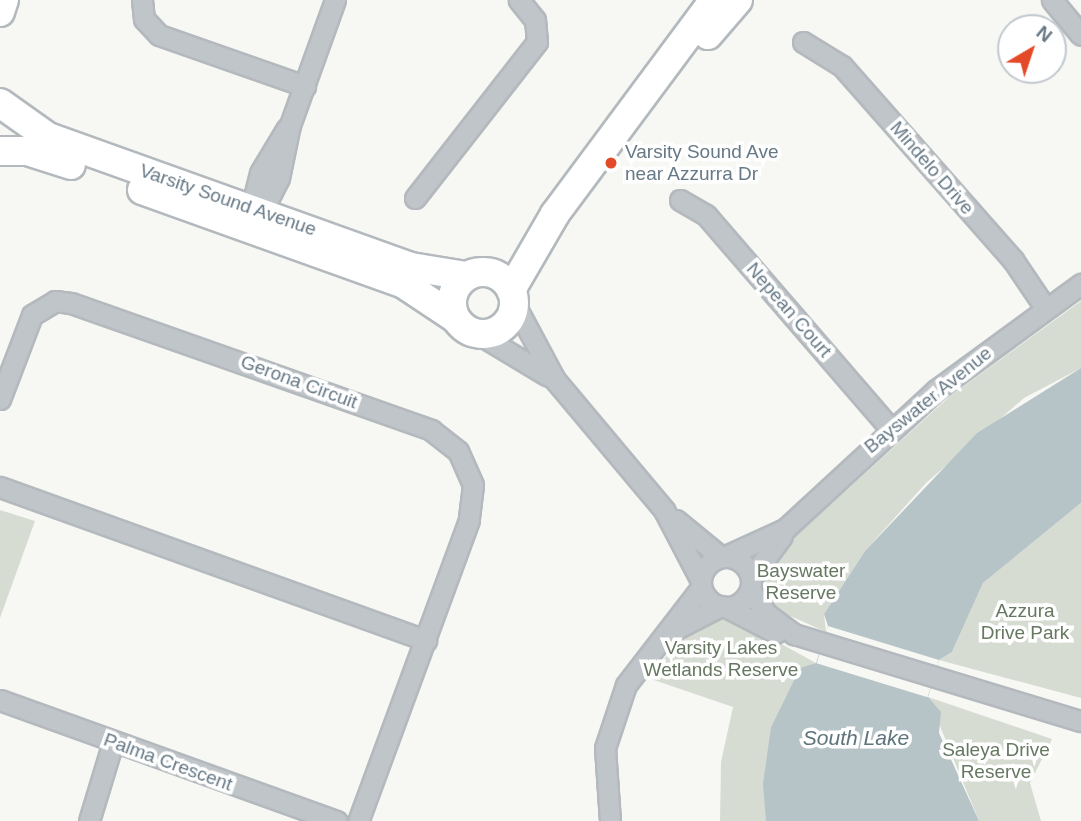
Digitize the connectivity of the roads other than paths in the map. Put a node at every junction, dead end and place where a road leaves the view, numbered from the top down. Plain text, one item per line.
1 (4, 0) edge
2 (142, 0) edge
3 (335, 0) edge
4 (519, 0) edge
5 (714, 0) edge
6 (738, 0) edge
7 (1052, 0) edge
8 (0, 12) edge
9 (1081, 35) edge
10 (803, 42) dead end
11 (305, 86) junction
12 (0, 103) edge
13 (616, 138) junction
14 (0, 151) edge
15 (415, 198) dead end
16 (680, 200) dead end
17 (555, 214) junction
18 (254, 216) junction
19 (472, 274) junction
20 (1081, 284) edge
21 (513, 297) junction
22 (1046, 309) junction
23 (455, 318) junction
24 (480, 335) junction
25 (555, 380) junction
26 (0, 399) edge
27 (891, 429) junction
28 (0, 487) edge
29 (664, 510) junction
30 (785, 529) junction
31 (724, 556) junction
32 (701, 583) junction
33 (750, 584) junction
34 (724, 607) junction
35 (794, 634) junction
36 (661, 637) junction
37 (426, 640) junction
38 (0, 700) edge
39 (1081, 721) edge
40 (113, 742) junction
41 (89, 821) edge
42 (337, 821) edge
43 (358, 821) edge
44 (610, 821) edge

1 - 8 street
2 - 11 street
3 - 11 street
4 - 15 street
5 - 13 street
6 - 13 street
7 - 9 street
10 - 22 street, Mindelo Drive
11 - 18 street
12 - 18 street, Varsity Sound Avenue
13 - 17 street
14 - 18 street, Varsity Sound Avenue
16 - 27 street, Nepean Court
17 - 19 street
17 - 21 street
18 - 19 street, Varsity Sound Avenue
18 - 23 street, Varsity Sound Avenue
19 - 21 street
19 - 23 street
20 - 22 street, Bayswater Avenue
21 - 24 street
21 - 25 street
22 - 27 street, Bayswater Avenue
23 - 24 street
24 - 25 street
25 - 29 street
26 - 37 street, Gerona Circuit
27 - 30 street, Bayswater Avenue
28 - 37 street
29 - 31 street
29 - 32 street
30 - 31 street, Bayswater Avenue
30 - 33 street, Bayswater Avenue
31 - 32 street
31 - 33 street
32 - 34 street
32 - 36 street
33 - 34 street
33 - 35 street
34 - 35 street
34 - 36 street
35 - 39 street
36 - 44 street
37 - 43 street, Gerona Circuit
38 - 40 street, Palma Crescent
40 - 41 street
40 - 42 street, Palma Crescent

